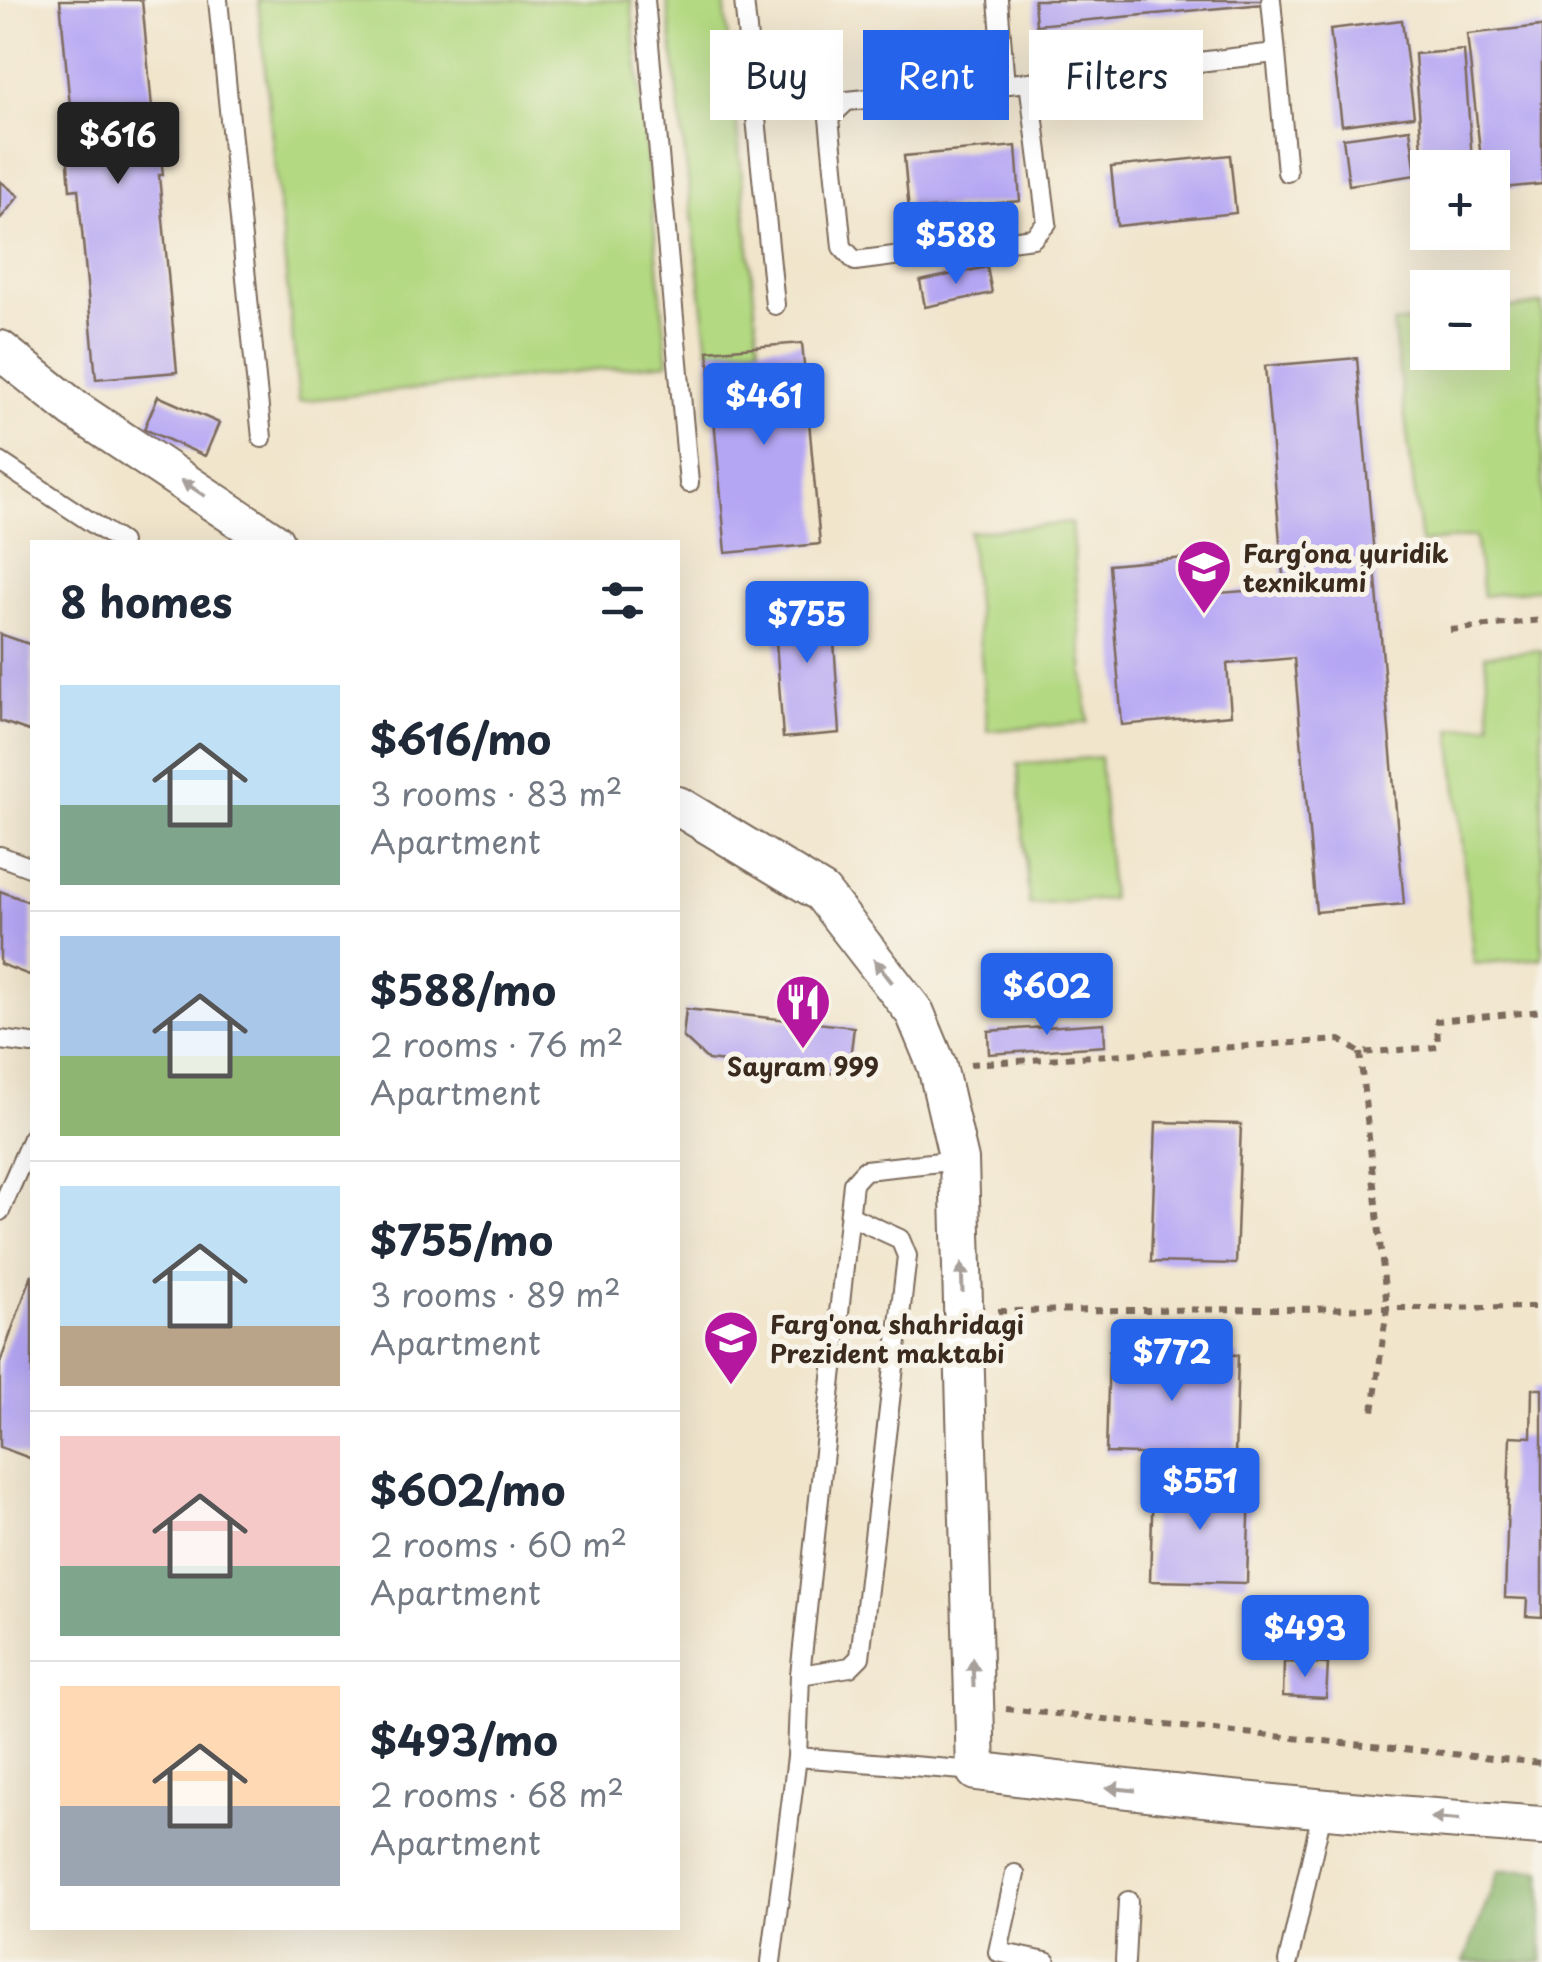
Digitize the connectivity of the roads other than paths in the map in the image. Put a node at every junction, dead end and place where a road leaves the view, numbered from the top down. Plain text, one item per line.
1 (218, 0) edge
2 (645, 0) edge
3 (744, 0) edge
4 (998, 0) edge
5 (1270, 0) edge
6 (1000, 30) edge
7 (1275, 53) junction
8 (1203, 61) edge
9 (1029, 82) edge
10 (1009, 84) edge
11 (863, 98) edge
12 (1034, 120) edge
13 (1286, 172) dead end
14 (775, 305) dead end
15 (0, 350) edge
16 (262, 438) dead end
17 (0, 462) edge
18 (689, 483) dead end
19 (119, 540) edge
20 (271, 540) edge
21 (680, 807) edge
22 (0, 856) edge
23 (30, 867) edge
24 (0, 1040) edge
25 (30, 1044) edge
26 (30, 1143) edge
27 (959, 1160) junction
28 (0, 1211) edge
29 (850, 1216) junction
30 (800, 1675) junction
31 (797, 1758) junction
32 (976, 1771) junction
33 (1322, 1808) junction
34 (1542, 1826) edge
35 (1015, 1874) dead end
36 (1128, 1901) dead end
37 (770, 1962) edge
38 (1046, 1962) edge
39 (1125, 1962) edge
40 (1288, 1962) edge

1 - 16 lane
2 - 18 lane
3 - 14 lane
4 - 6 lane
5 - 7 lane
7 - 8 lane
7 - 13 lane
9 - 10 lane
11 - 12 lane
20 -> 15 street
17 - 19 lane
27 -> 21 street
22 - 23 lane
24 - 25 lane
26 - 28 lane
27 - 29 lane
32 -> 27 street
29 - 30 lane
29 - 30 lane
30 - 31 lane
31 - 32 lane
31 - 37 lane
33 -> 32 street
34 -> 33 street
33 - 40 lane
35 - 38 lane
36 - 39 lane

